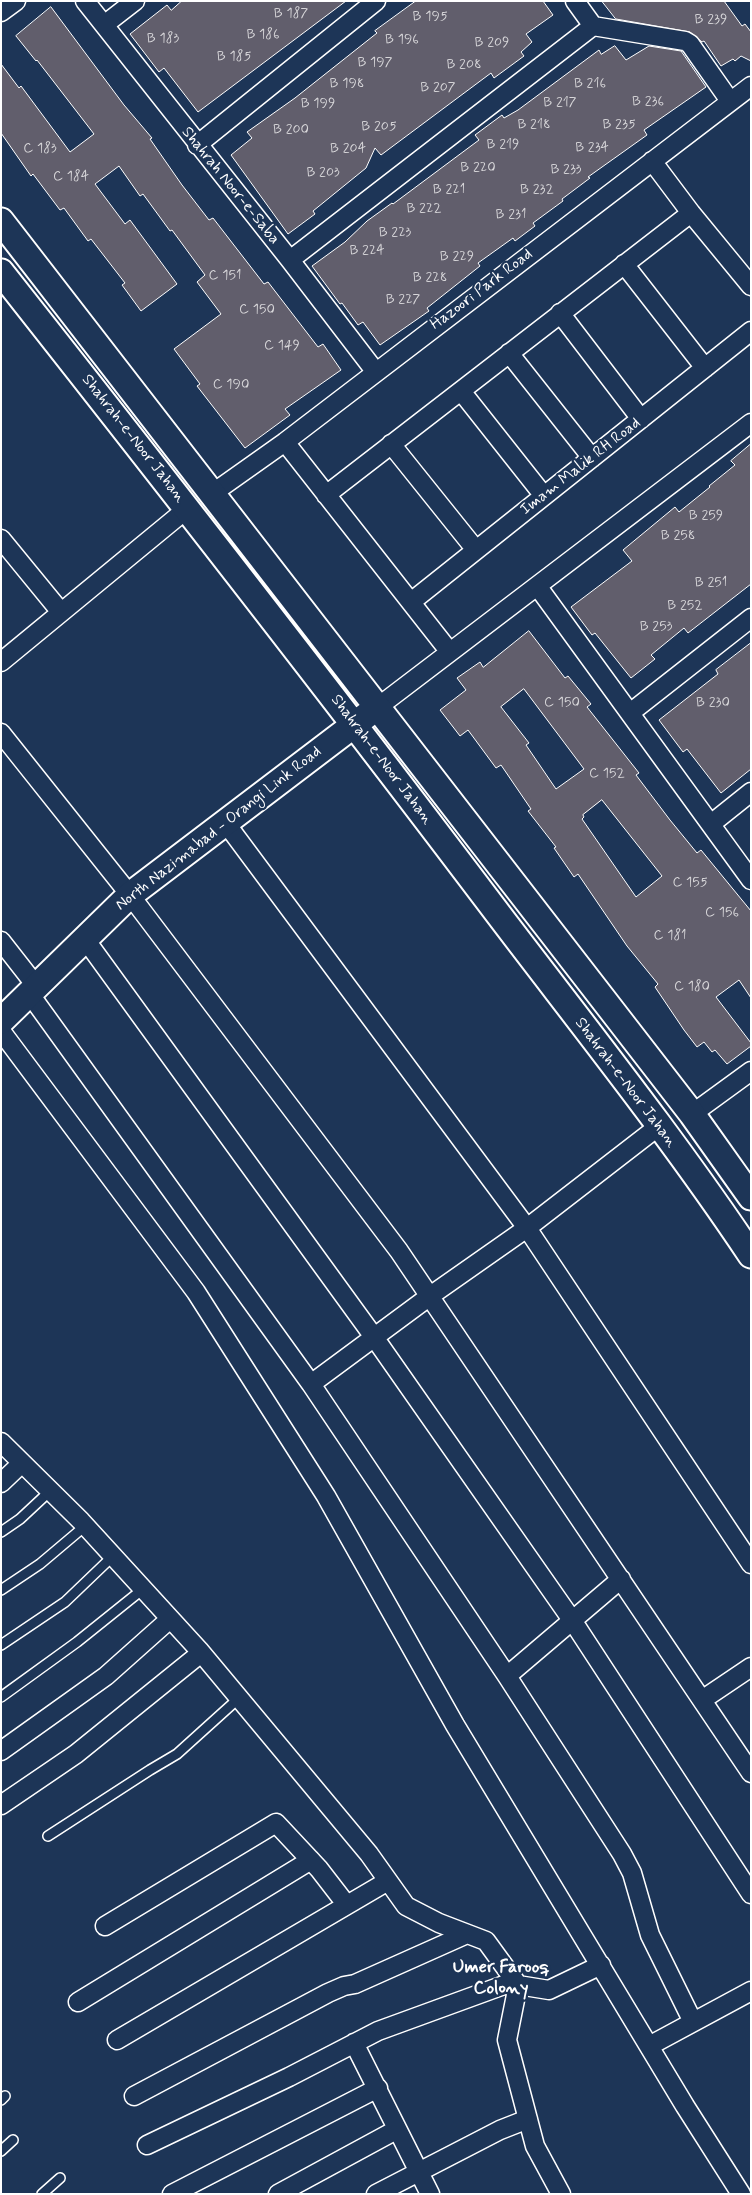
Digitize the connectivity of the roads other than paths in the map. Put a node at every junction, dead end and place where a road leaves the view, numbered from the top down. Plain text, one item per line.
1 (16, 1) edge
2 (85, 1) edge
3 (135, 1) edge
4 (376, 1) edge
5 (575, 1) edge
6 (1, 12) edge
7 (104, 26) junction
8 (593, 26) junction
9 (751, 86) edge
10 (730, 101) junction
11 (197, 145) junction
12 (652, 161) junction
13 (690, 213) junction
14 (1, 221) edge
15 (290, 260) junction
16 (624, 264) junction
17 (1, 272) edge
18 (751, 286) edge
19 (70, 310) junction
20 (560, 314) junction
21 (46, 329) junction
22 (751, 331) edge
23 (509, 353) junction
24 (705, 368) junction
25 (375, 371) junction
26 (461, 390) junction
27 (641, 419) junction
28 (751, 423) edge
29 (285, 442) junction
30 (391, 444) junction
31 (592, 458) junction
32 (213, 493) junction
33 (326, 495) junction
34 (544, 496) junction
35 (188, 508) junction
36 (1, 540) edge
37 (476, 550) junction
38 (538, 587) junction
39 (411, 602) junction
40 (60, 611) junction
41 (751, 618) edge
42 (449, 651) junction
43 (1, 662) edge
44 (378, 707) junction
45 (630, 713) junction
46 (354, 724) junction
47 (1, 732) edge
48 (751, 792) edge
49 (226, 822) junction
50 (711, 824) junction
51 (751, 880) edge
52 (130, 895) junction
53 (85, 939) junction
54 (1, 941) edge
55 (33, 990) junction
56 (1, 1021) edge
57 (1, 1031) edge
58 (751, 1071) edge
59 (692, 1114) junction
60 (659, 1126) junction
61 (751, 1197) edge
62 (527, 1228) junction
63 (749, 1248) edge
64 (430, 1296) junction
65 (374, 1337) junction
66 (312, 1384) junction
67 (1, 1442) edge
68 (22, 1463) junction
69 (1, 1483) edge
70 (50, 1491) junction
71 (85, 1526) junction
72 (1, 1532) edge
73 (113, 1556) junction
74 (751, 1564) edge
75 (621, 1579) junction
76 (143, 1589) junction
77 (1, 1590) edge
78 (170, 1618) junction
79 (572, 1620) junction
80 (1, 1645) edge
81 (201, 1653) junction
82 (751, 1667) edge
83 (507, 1676) junction
84 (1, 1696) edge
85 (239, 1698) junction
86 (702, 1700) junction
87 (1, 1751) edge
88 (751, 1773) edge
89 (1, 1805) edge
90 (48, 1836) dead end
91 (311, 1860) junction
92 (388, 1881) junction
93 (751, 1894) edge
94 (346, 1904) junction
95 (105, 1926) dead end
96 (467, 1934) junction
97 (602, 1965) junction
98 (517, 1983) junction
99 (751, 1991) edge
100 (78, 2002) dead end
101 (693, 2022) junction
102 (116, 2040) dead end
103 (354, 2043) junction
104 (649, 2046) junction
105 (378, 2088) junction
106 (134, 2096) dead end
107 (528, 2119) junction
108 (396, 2130) junction
109 (12, 2140) dead end
110 (147, 2145) dead end
111 (1, 2151) edge
112 (418, 2171) junction
113 (60, 2178) dead end
114 (42, 2194) edge
115 (172, 2194) edge
116 (278, 2194) edge
117 (376, 2194) edge
118 (430, 2194) edge
119 (561, 2194) edge
120 (742, 2194) edge

1 - 6 street
2 - 7 street, Shahrah Noor-e-Saba
3 - 7 street
4 - 11 street
5 - 8 street
7 - 11 street, Shahrah Noor-e-Saba
8 - 10 street
8 - 15 street
9 - 10 street, Hazoori Park Road
10 - 12 street, Hazoori Park Road
11 - 15 street, Shahrah Noor-e-Saba
12 - 13 street
12 - 25 street, Hazoori Park Road
13 - 16 street
13 - 18 street
14 - 19 main road, Shahrah-e-Noor Jahan
15 - 25 street, Shahrah Noor-e-Saba
16 - 20 street
16 - 24 street
17 - 21 main road, Shahrah-e-Noor Jahan
19 - 21 main road
19 - 32 main road, Shahrah-e-Noor Jahan
20 - 23 street
20 - 27 street
21 - 35 main road, Shahrah-e-Noor Jahan
22 - 24 street, Imam Malik RH Road
23 - 26 street
23 - 31 street
24 - 27 street, Imam Malik RH Road
25 - 29 street, Hazoori Park Road
26 - 30 street
26 - 34 street
27 - 31 street, Imam Malik RH Road
28 - 38 street
29 - 32 street, Hazoori Park Road
29 - 33 street
30 - 33 street
30 - 37 street
31 - 34 street, Imam Malik RH Road
32 - 44 main road, Shahrah-e-Noor Jahan
33 - 39 street
34 - 37 street, Imam Malik RH Road
35 - 40 street
35 - 46 main road, Shahrah-e-Noor Jahan
36 - 40 street
37 - 39 street, Imam Malik RH Road
38 - 42 street
38 - 45 street
39 - 42 street
40 - 43 street
41 - 45 street
42 - 44 street
44 - 46 main road, North Nazimabad - Orangi Link Road
44 - 59 main road, Shahrah-e-Noor Jahan
45 - 50 street
46 - 49 main road, North Nazimabad - Orangi Link Road
46 - 60 main road, Shahrah-e-Noor Jahan
47 - 52 street
48 - 50 street
49 - 52 main road, North Nazimabad - Orangi Link Road
49 - 62 street
50 - 51 street
52 - 53 main road, North Nazimabad - Orangi Link Road
52 - 64 street
53 - 55 main road, North Nazimabad - Orangi Link Road
53 - 65 street
54 - 55 street
55 - 56 main road, North Nazimabad - Orangi Link Road
55 - 66 street
57 - 97 street
58 - 59 street
59 - 61 main road, Shahrah-e-Noor Jahan
60 - 62 street
60 - 63 main road, Shahrah-e-Noor Jahan
62 - 64 street
62 - 74 street
64 - 65 street
64 - 75 street
65 - 66 street
65 - 79 street
66 - 83 street
67 - 68 street
68 - 69 street
68 - 70 street
70 - 71 street
70 - 72 lane
71 - 73 street
71 - 77 lane
73 - 76 street
73 - 80 lane
75 - 79 street
75 - 86 street
76 - 78 street
76 - 84 lane
78 - 81 street
78 - 87 street
79 - 83 street
79 - 93 street
81 - 85 street
81 - 89 street
82 - 86 street
83 - 101 street
85 - 90 lane
85 - 92 street
86 - 88 street
91 - 94 street
91 - 95 street
91 - 100 street
92 - 94 street
92 - 96 street
94 - 102 street
96 - 98 street
96 - 106 street
97 - 98 street
97 - 104 street
98 - 103 street
98 - 107 street
99 - 101 street
101 - 104 street
103 - 105 street
103 - 110 street
104 - 120 street
105 - 108 street
105 - 115 street
107 - 112 street
107 - 119 street
108 - 112 street
108 - 116 street
109 - 111 lane
112 - 117 street
112 - 118 street
113 - 114 lane

